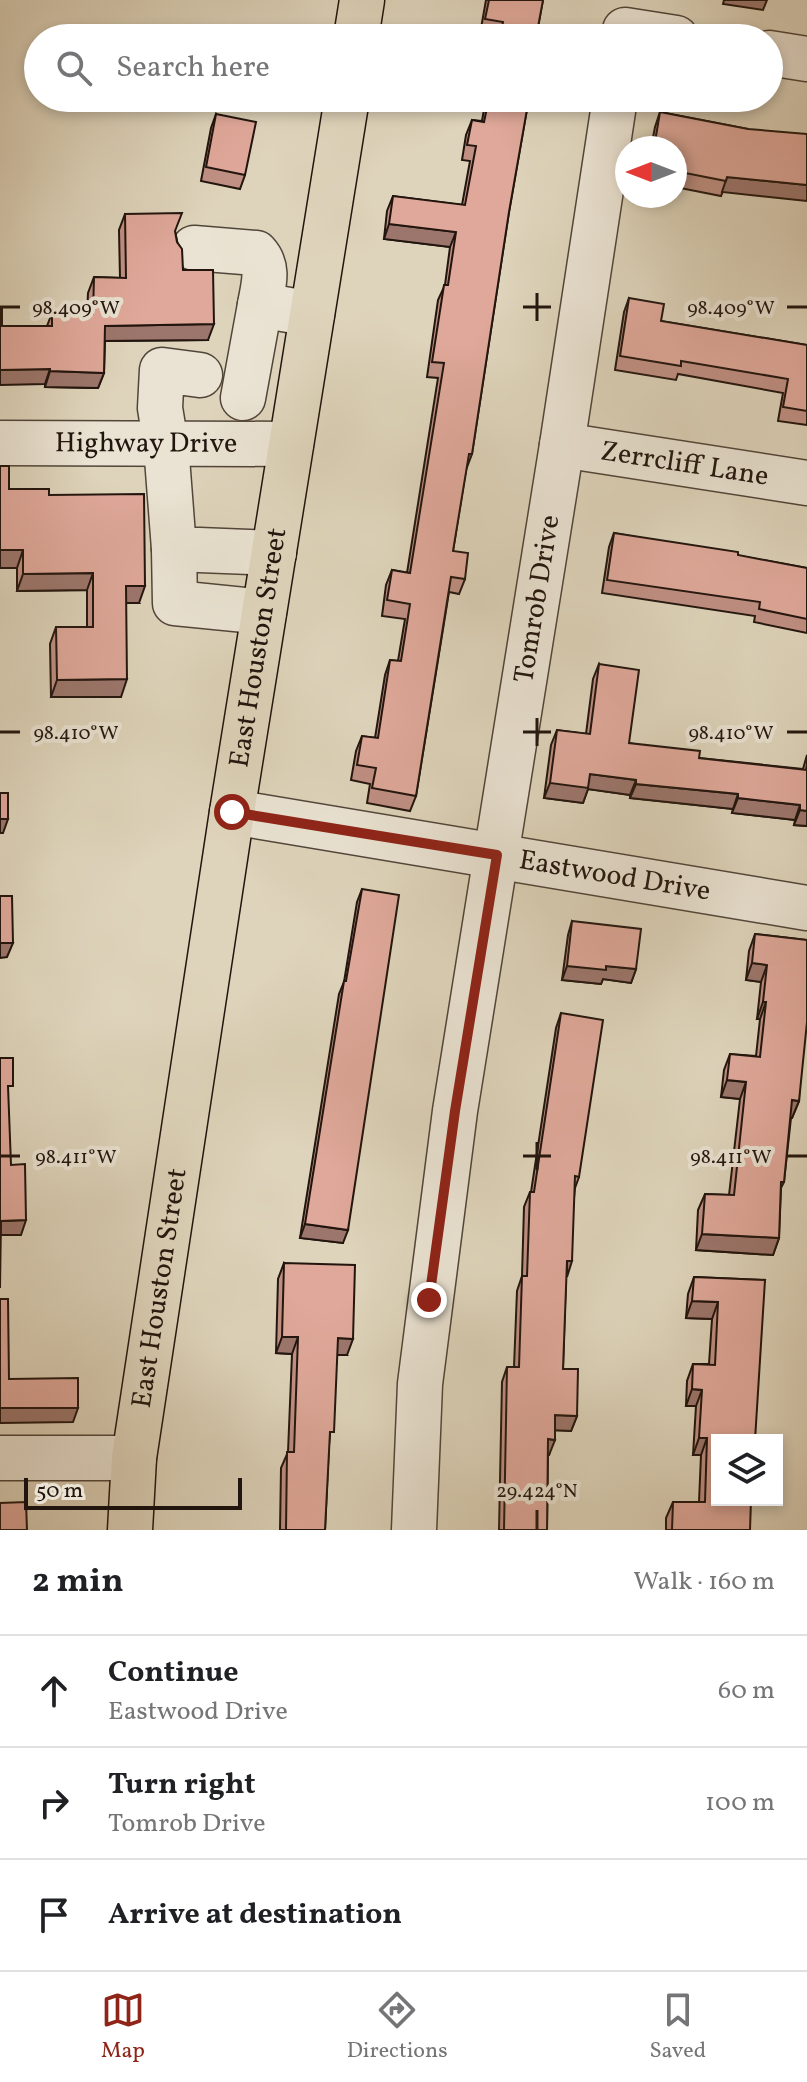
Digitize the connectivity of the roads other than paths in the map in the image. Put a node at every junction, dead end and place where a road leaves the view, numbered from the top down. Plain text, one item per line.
1 (362, 0) edge
2 (358, 24) edge
3 (783, 55) edge
4 (807, 59) edge
5 (345, 112) edge
6 (613, 112) edge
7 (194, 248) dead end
8 (260, 305) junction
9 (312, 314) junction
10 (163, 370) dead end
11 (243, 398) dead end
12 (0, 443) edge
13 (291, 444) junction
14 (166, 445) junction
15 (562, 445) junction
16 (807, 483) edge
17 (174, 549) junction
18 (274, 553) junction
19 (264, 612) junction
20 (232, 812) junction
21 (497, 855) junction
22 (807, 908) edge
23 (0, 1458) edge
24 (134, 1458) junction
25 (130, 1530) edge
26 (414, 1530) edge

1 - 2 main road
3 - 4 street
5 - 9 main road, East Houston Street
6 - 15 street, Tomrob Drive
7 - 8 street
8 - 9 street
8 - 11 street
9 - 13 main road, East Houston Street
10 - 14 street
12 - 14 street, Highway Drive
13 - 14 street, Highway Drive
13 - 18 main road, East Houston Street
14 - 17 street
15 - 16 street, Zerrcliff Lane
15 - 21 street, Tomrob Drive
17 - 18 street
17 - 19 street
18 - 19 main road, East Houston Street
19 - 20 main road, East Houston Street
20 - 21 street, Eastwood Drive
20 - 24 main road, East Houston Street
21 - 22 street, Eastwood Drive
21 - 26 street, Tomrob Drive
23 - 24 street
24 - 25 main road, East Houston Street

